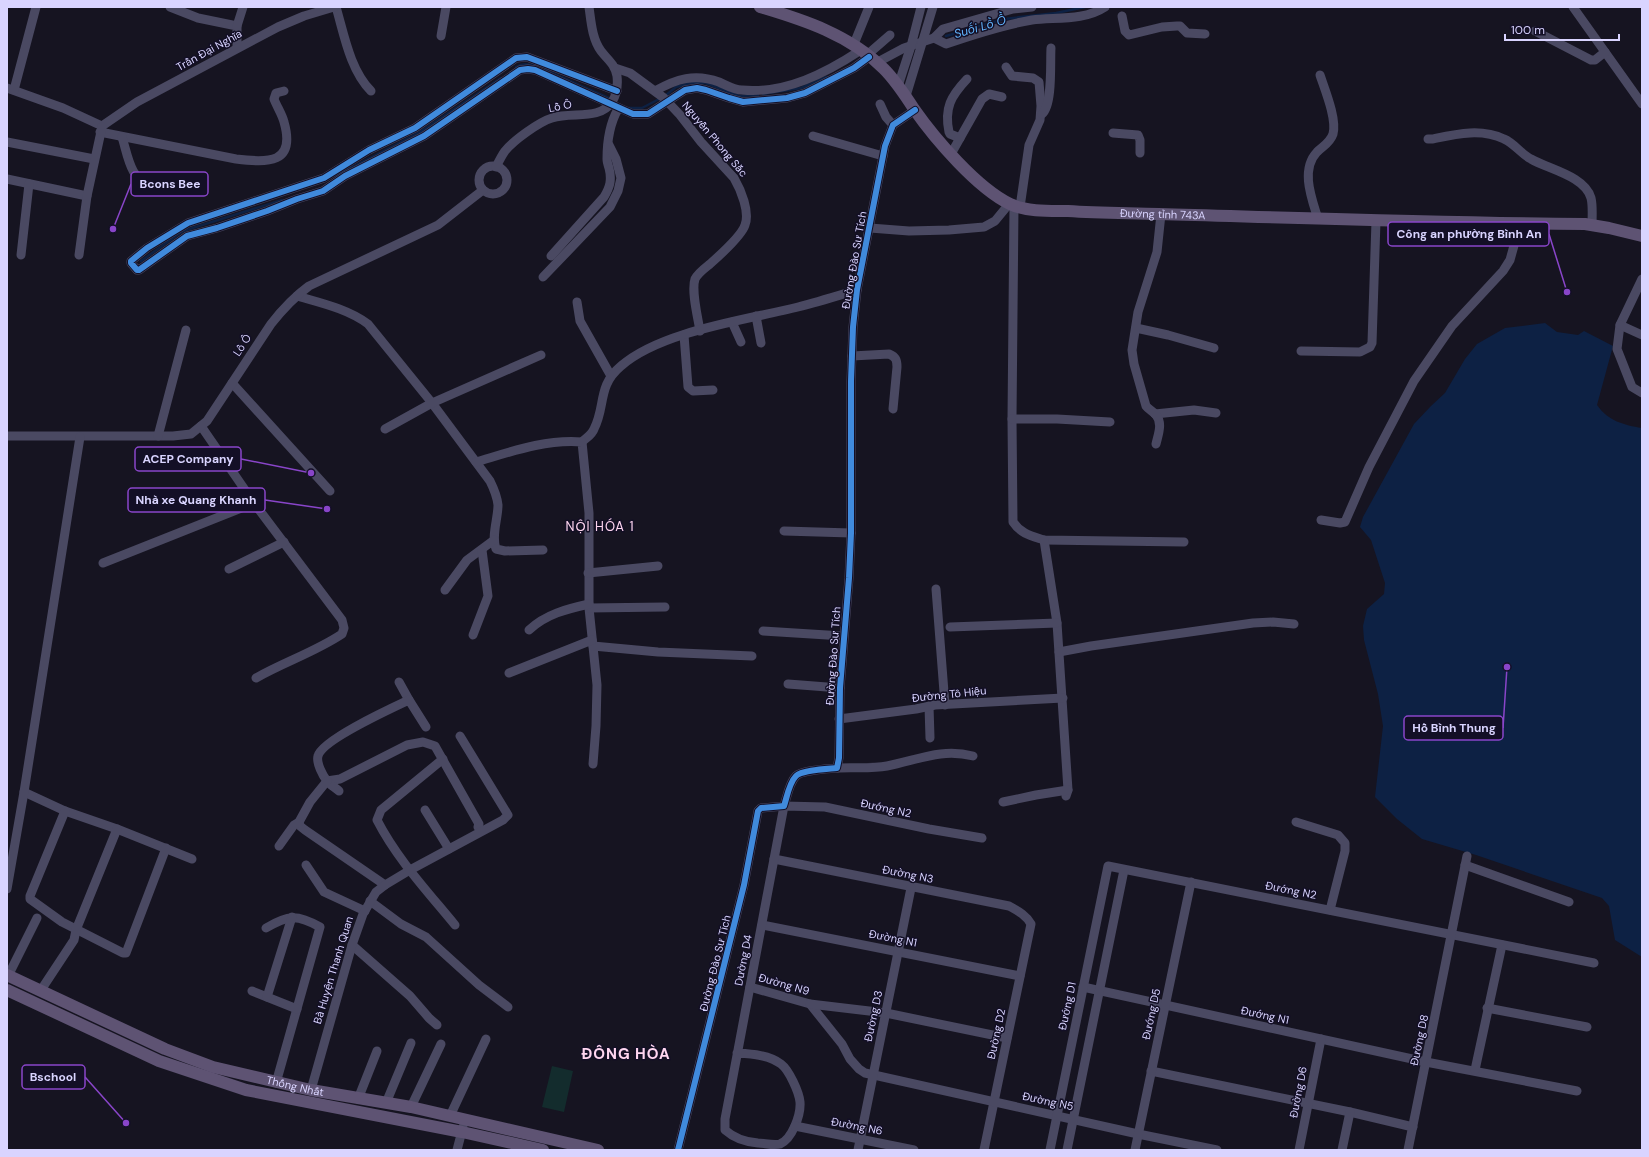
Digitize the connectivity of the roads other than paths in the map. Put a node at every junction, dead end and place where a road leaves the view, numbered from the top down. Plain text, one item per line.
1 (36, 7) edge
2 (170, 7) edge
3 (243, 7) edge
4 (335, 7) edge
5 (446, 7) edge
6 (589, 7) edge
7 (760, 7) edge
8 (869, 7) edge
9 (921, 7) edge
10 (933, 7) edge
11 (1032, 7) edge
12 (1105, 7) edge
13 (1574, 7) edge
14 (1122, 16) dead end
15 (237, 26) junction
16 (1535, 31) dead end
17 (1205, 34) dead end
18 (890, 35) dead end
19 (442, 36) dead end
20 (934, 38) junction
21 (923, 42) junction
22 (911, 46) junction
23 (237, 48) junction
24 (1051, 48) dead end
25 (1605, 52) junction
26 (866, 54) junction
27 (1006, 67) dead end
28 (615, 68) junction
29 (1320, 75) dead end
30 (1050, 78) junction
31 (967, 79) dead end
32 (1039, 82) junction
33 (716, 86) junction
34 (898, 86) junction
35 (10, 89) edge
36 (284, 91) dead end
37 (371, 91) dead end
38 (661, 96) junction
39 (906, 96) junction
40 (1002, 97) dead end
41 (615, 100) junction
42 (880, 104) dead end
43 (1642, 104) edge
44 (915, 110) junction
45 (1040, 115) junction
46 (893, 125) junction
47 (101, 129) junction
48 (1113, 133) dead end
49 (813, 136) dead end
50 (122, 137) junction
51 (960, 138) junction
52 (1428, 139) dead end
53 (7, 142) edge
54 (609, 145) junction
55 (1140, 153) dead end
56 (951, 154) junction
57 (883, 156) junction
58 (94, 159) junction
59 (496, 167) junction
60 (7, 179) edge
61 (29, 184) junction
62 (152, 187) dead end
63 (483, 190) junction
64 (87, 196) junction
65 (268, 203) junction
66 (1014, 205) junction
67 (1161, 214) junction
68 (1318, 219) junction
69 (1376, 221) junction
70 (1520, 224) junction
71 (1592, 225) junction
72 (870, 228) junction
73 (1642, 236) edge
74 (78, 254) dead end
75 (21, 255) dead end
76 (551, 256) dead end
77 (543, 278) dead end
78 (1642, 279) edge
79 (857, 290) junction
80 (297, 296) junction
81 (577, 302) dead end
82 (756, 316) junction
83 (732, 322) junction
84 (1620, 325) junction
85 (1136, 328) junction
86 (186, 330) dead end
87 (700, 331) junction
88 (684, 335) junction
89 (1642, 335) edge
90 (741, 342) dead end
91 (761, 343) dead end
92 (1214, 348) dead end
93 (1301, 351) dead end
94 (541, 355) dead end
95 (852, 356) junction
96 (611, 376) junction
97 (232, 383) junction
98 (713, 390) dead end
99 (1642, 393) edge
100 (432, 403) junction
101 (893, 409) dead end
102 (1216, 413) dead end
103 (1156, 414) junction
104 (1012, 419) junction
105 (1110, 422) dead end
106 (201, 426) junction
107 (385, 429) dead end
108 (7, 436) edge
109 (158, 436) junction
110 (80, 437) junction
111 (582, 442) junction
112 (1156, 444) dead end
113 (476, 462) junction
114 (330, 491) dead end
115 (254, 503) junction
116 (1321, 520) dead end
117 (784, 531) dead end
118 (851, 533) junction
119 (494, 540) junction
120 (1044, 540) junction
121 (284, 542) junction
122 (1184, 542) dead end
123 (482, 550) junction
124 (543, 550) dead end
125 (103, 563) dead end
126 (658, 566) dead end
127 (228, 569) dead end
128 (588, 573) junction
129 (936, 589) dead end
130 (445, 590) dead end
131 (589, 606) junction
132 (665, 606) dead end
133 (1057, 623) junction
134 (1294, 624) dead end
135 (950, 627) dead end
136 (529, 630) dead end
137 (763, 631) dead end
138 (473, 635) dead end
139 (843, 636) junction
140 (593, 643) junction
141 (1059, 652) junction
142 (752, 656) dead end
143 (509, 673) dead end
144 (256, 678) dead end
145 (399, 682) dead end
146 (788, 684) dead end
147 (840, 688) junction
148 (1063, 698) junction
149 (409, 700) junction
150 (945, 705) junction
151 (929, 706) junction
152 (839, 719) junction
153 (426, 727) dead end
154 (460, 736) dead end
155 (930, 738) dead end
156 (973, 756) dead end
157 (443, 759) junction
158 (593, 764) dead end
159 (837, 768) junction
160 (327, 781) junction
161 (339, 791) dead end
162 (24, 792) junction
163 (1003, 802) dead end
164 (784, 806) junction
165 (425, 810) dead end
166 (65, 811) junction
167 (299, 822) junction
168 (1296, 822) dead end
169 (478, 827) dead end
170 (117, 829) junction
171 (982, 838) dead end
172 (279, 846) dead end
173 (166, 848) junction
174 (449, 849) junction
175 (192, 858) dead end
176 (774, 859) junction
177 (306, 865) dead end
178 (1108, 866) joint
179 (410, 870) junction
180 (1124, 870) junction
181 (1191, 882) junction
182 (384, 885) junction
183 (911, 888) junction
184 (7, 889) edge
185 (370, 901) junction
186 (1569, 902) dead end
187 (1099, 909) junction
188 (1330, 910) junction
189 (365, 911) junction
190 (1116, 911) junction
191 (292, 917) junction
192 (37, 918) dead end
193 (1031, 924) joint
194 (455, 925) dead end
195 (762, 925) junction
196 (266, 928) dead end
197 (76, 930) junction
198 (1452, 934) junction
199 (352, 945) junction
200 (1502, 945) junction
201 (899, 951) junction
202 (1594, 963) dead end
203 (1020, 976) junction
204 (7, 977) edge
205 (750, 987) junction
206 (1083, 987) junction
207 (7, 990) edge
208 (41, 990) junction
209 (252, 991) dead end
210 (1099, 991) junction
211 (266, 997) junction
212 (810, 1004) junction
213 (1165, 1006) junction
214 (508, 1007) dead end
215 (1487, 1008) junction
216 (297, 1009) junction
217 (886, 1013) junction
218 (437, 1025) dead end
219 (1587, 1027) dead end
220 (1007, 1038) junction
221 (1073, 1038) junction
222 (486, 1039) dead end
223 (1321, 1039) junction
224 (1089, 1041) junction
225 (411, 1043) dead end
226 (441, 1044) dead end
227 (377, 1051) dead end
228 (737, 1053) junction
229 (1426, 1062) junction
230 (1151, 1070) junction
231 (1475, 1070) junction
232 (1066, 1072) junction
233 (873, 1076) junction
234 (1082, 1076) junction
235 (276, 1082) junction
236 (311, 1090) junction
237 (1577, 1091) dead end
238 (358, 1098) junction
239 (994, 1102) junction
240 (386, 1103) junction
241 (1308, 1103) junction
242 (411, 1107) junction
243 (1350, 1112) junction
244 (1057, 1115) junction
245 (450, 1116) junction
246 (466, 1119) junction
247 (1073, 1119) junction
248 (795, 1126) junction
249 (1413, 1127) junction
250 (462, 1132) junction
251 (1138, 1134) junction
252 (860, 1139) junction
253 (457, 1150) edge
254 (543, 1150) edge
255 (598, 1150) edge
256 (678, 1150) edge
257 (858, 1150) edge
258 (914, 1150) edge
259 (984, 1150) edge
260 (1050, 1150) edge
261 (1067, 1150) edge
262 (1135, 1150) edge
263 (1217, 1150) edge
264 (1299, 1150) edge
265 (1342, 1150) edge
266 (1408, 1150) edge

1 - 35 street
2 - 15 street
3 - 15 street
4 - 23 street, Trần Đại Nghĩa
4 - 37 street
5 - 19 street
6 - 28 street
7 - 26 main road, Đường tỉnh 743A
8 - 26 street
9 - 22 street
10 - 21 street
11 - 20 street
12 - 20 street
13 - 25 street
14 - 17 street
15 - 23 street
16 - 25 street
18 - 26 street
20 - 21 street
21 - 22 street
21 - 39 street
22 - 26 street
22 - 34 street
23 - 47 street, Trần Đại Nghĩa
24 - 30 street
25 - 43 street
26 - 33 street
26 - 34 main road, Đường tỉnh 743A
27 - 32 street
28 - 38 street, Nguyễn Phong Sắc
28 - 41 street
29 - 68 street
30 - 32 street
30 - 45 street
31 - 51 street
32 - 45 street
33 - 38 street
33 - 38 street
34 - 39 main road, Đường tỉnh 743A
35 - 47 street
36 - 50 street
38 - 41 street
38 - 87 street, Nguyễn Phong Sắc
39 - 44 main road, Đường tỉnh 743A
40 - 51 street
41 - 54 street
41 - 59 street, Lồ Ô
41 - 65 street
41 - 65 street
42 - 46 street
44 - 46 street
44 - 56 main road, Đường tỉnh 743A
45 - 66 street
46 - 57 street, Đường Đào Sư Tích
47 - 50 street
47 - 58 street
48 - 55 street
49 - 57 street
50 - 62 street
51 - 56 street
52 - 71 street
53 - 58 street
54 - 76 street
54 - 77 street
56 - 66 main road, Đường tỉnh 743A
57 - 72 street, Đường Đào Sư Tích
58 - 64 street
59 - 63 street
59 - 63 street
60 - 61 street
61 - 64 street
61 - 75 street
63 - 80 street, Lồ Ô
64 - 74 street
65 - 65 street
66 - 67 main road, Đường tỉnh 743A
66 - 72 street
66 - 104 street
67 - 68 main road, Đường tỉnh 743A
67 - 85 street
68 - 69 main road, Đường tỉnh 743A
69 - 70 main road, Đường tỉnh 743A
69 - 93 street
70 - 71 main road, Đường tỉnh 743A
70 - 116 street
71 - 73 main road, Đường tỉnh 743A
72 - 79 street, Đường Đào Sư Tích
78 - 84 street
79 - 82 street
79 - 95 street, Đường Đào Sư Tích
80 - 97 street, Lồ Ô
80 - 100 street
81 - 96 street
82 - 83 street
82 - 91 street
83 - 87 street
83 - 90 street
84 - 89 street
84 - 99 street
85 - 92 street
85 - 103 street
86 - 109 street
87 - 88 street
88 - 96 street
88 - 98 street
94 - 100 street
95 - 101 street
95 - 118 street, Đường Đào Sư Tích
96 - 111 street
97 - 106 street, Lồ Ô
97 - 114 street
100 - 107 street
100 - 113 street
102 - 103 street
103 - 112 street
104 - 105 street
104 - 120 street
106 - 109 street, Lồ Ô
106 - 115 street
108 - 110 street, Lồ Ô
109 - 110 street, Lồ Ô
110 - 162 street
111 - 113 street
111 - 128 street
113 - 119 street
115 - 121 street
115 - 125 street
117 - 118 street
118 - 139 street, Đường Đào Sư Tích
119 - 123 street
119 - 124 street
120 - 122 street
120 - 133 street
121 - 127 street
121 - 144 street
123 - 130 street
123 - 138 street
126 - 128 street
128 - 131 street
129 - 150 street
131 - 132 street
131 - 136 street
131 - 140 street
133 - 135 street
133 - 141 street
134 - 141 street
137 - 139 street
139 - 147 street, Đường Đào Sư Tích
140 - 142 street
140 - 143 street
140 - 158 street
141 - 148 street
145 - 149 street
146 - 147 street
147 - 152 street, Đường Đào Sư Tích
148 - 150 street, Đường Tô Hiệu
148 - 163 street
149 - 153 street
149 - 160 street
150 - 151 street, Đường Tô Hiệu
151 - 152 street, Đường Tô Hiệu
151 - 155 street
152 - 159 street, Đường Đào Sư Tích
154 - 174 street, Bà Huyện Thanh Quan
156 - 159 street
157 - 160 street
157 - 169 street
157 - 179 street
159 - 164 street
160 - 161 street
160 - 167 street
162 - 166 street
162 - 184 street
164 - 171 street, Đướng N2
164 - 176 street, Dường D4
164 - 256 street, Đường Đào Sư Tích
165 - 174 street
166 - 170 street
166 - 197 street
167 - 172 street
167 - 182 street
168 - 188 street
170 - 173 street
170 - 197 street
173 - 175 street
173 - 197 street
174 - 179 street, Bà Huyện Thanh Quan
176 - 183 street, Đường N3
176 - 195 street, Dường D4
177 - 189 street
178 - 180 street, Đướng N2
178 - 187 street, Đướng D1
179 - 182 street, Bà Huyện Thanh Quan
179 - 194 street
180 - 181 street, Đướng N2
180 - 190 street
181 - 188 street, Đướng N2
181 - 213 street, Đướng D5
182 - 185 street, Bà Huyện Thanh Quan
183 - 193 street, Đường N3
183 - 201 street, Đường D3
185 - 189 street, Bà Huyện Thanh Quan
185 - 214 street
186 - 198 street, Đường D8
187 - 190 street
187 - 206 street, Đướng D1
188 - 198 street, Đướng N2
189 - 199 street, Bà Huyện Thanh Quan
190 - 210 street
191 - 196 street
191 - 211 street
191 - 216 street
192 - 204 street
193 - 203 street, Đường D2
195 - 201 street, Đường N1
195 - 205 street, Dường D4
197 - 208 street
198 - 200 street, Đướng N2
198 - 229 street, Đường D8
199 - 218 street
199 - 236 street, Bà Huyện Thanh Quan
200 - 202 street, Đướng N2
200 - 215 street
201 - 203 street, Đường N1
201 - 217 street, Đường D3
203 - 220 street, Đường D2
204 - 208 main road, Thống Nhất
205 - 212 street, Đường N9
205 - 228 street, Dường D4
206 - 210 street
206 - 221 street, Đướng D1
207 - 250 main road, Thống Nhất
208 - 235 main road, Thống Nhất
209 - 211 street
210 - 213 street, Đướng N1
210 - 224 street
211 - 216 street
212 - 217 street
212 - 233 street, Đường N9
213 - 223 street, Đướng N1
213 - 230 street, Đướng D5
215 - 219 street
215 - 231 street
216 - 235 street
217 - 220 street
217 - 233 street, Đường D3
220 - 239 street, Đường D2
221 - 224 street
221 - 232 street, Đướng D1
222 - 245 street
223 - 229 street, Đướng N1
223 - 241 street, Đường D6
224 - 234 street
225 - 240 street
226 - 242 street
227 - 238 street
228 - 248 street
228 - 248 street, Dường D4
229 - 231 street, Đướng N1
229 - 249 street, Đường D8
230 - 241 street
230 - 251 street, Đướng D5
231 - 237 street, Đướng N1
232 - 234 street
232 - 244 street, Đướng D1
233 - 239 street, Đường N5
233 - 252 street, Đường D3
234 - 247 street
235 - 236 main road, Thống Nhất
236 - 238 main road, Thống Nhất
238 - 240 main road, Thống Nhất
239 - 244 street, Đường N5
239 - 259 street, Đường D2
240 - 242 main road, Thống Nhất
241 - 243 street
241 - 264 street, Đường D6
242 - 245 main road, Thống Nhất
243 - 249 street
243 - 265 street
244 - 247 street, Đường N5
244 - 260 street, Đướng D1
245 - 246 main road, Thống Nhất
246 - 250 street
246 - 255 main road, Thống Nhất
247 - 251 street, Đường N5
247 - 261 street
248 - 252 street, Đường N6
249 - 266 street, Đường D8
250 - 253 street
250 - 254 main road, Thống Nhất
251 - 262 street, Đướng D5
251 - 263 street, Đường N5
252 - 257 street, Đường D3
252 - 258 street, Đường N6

